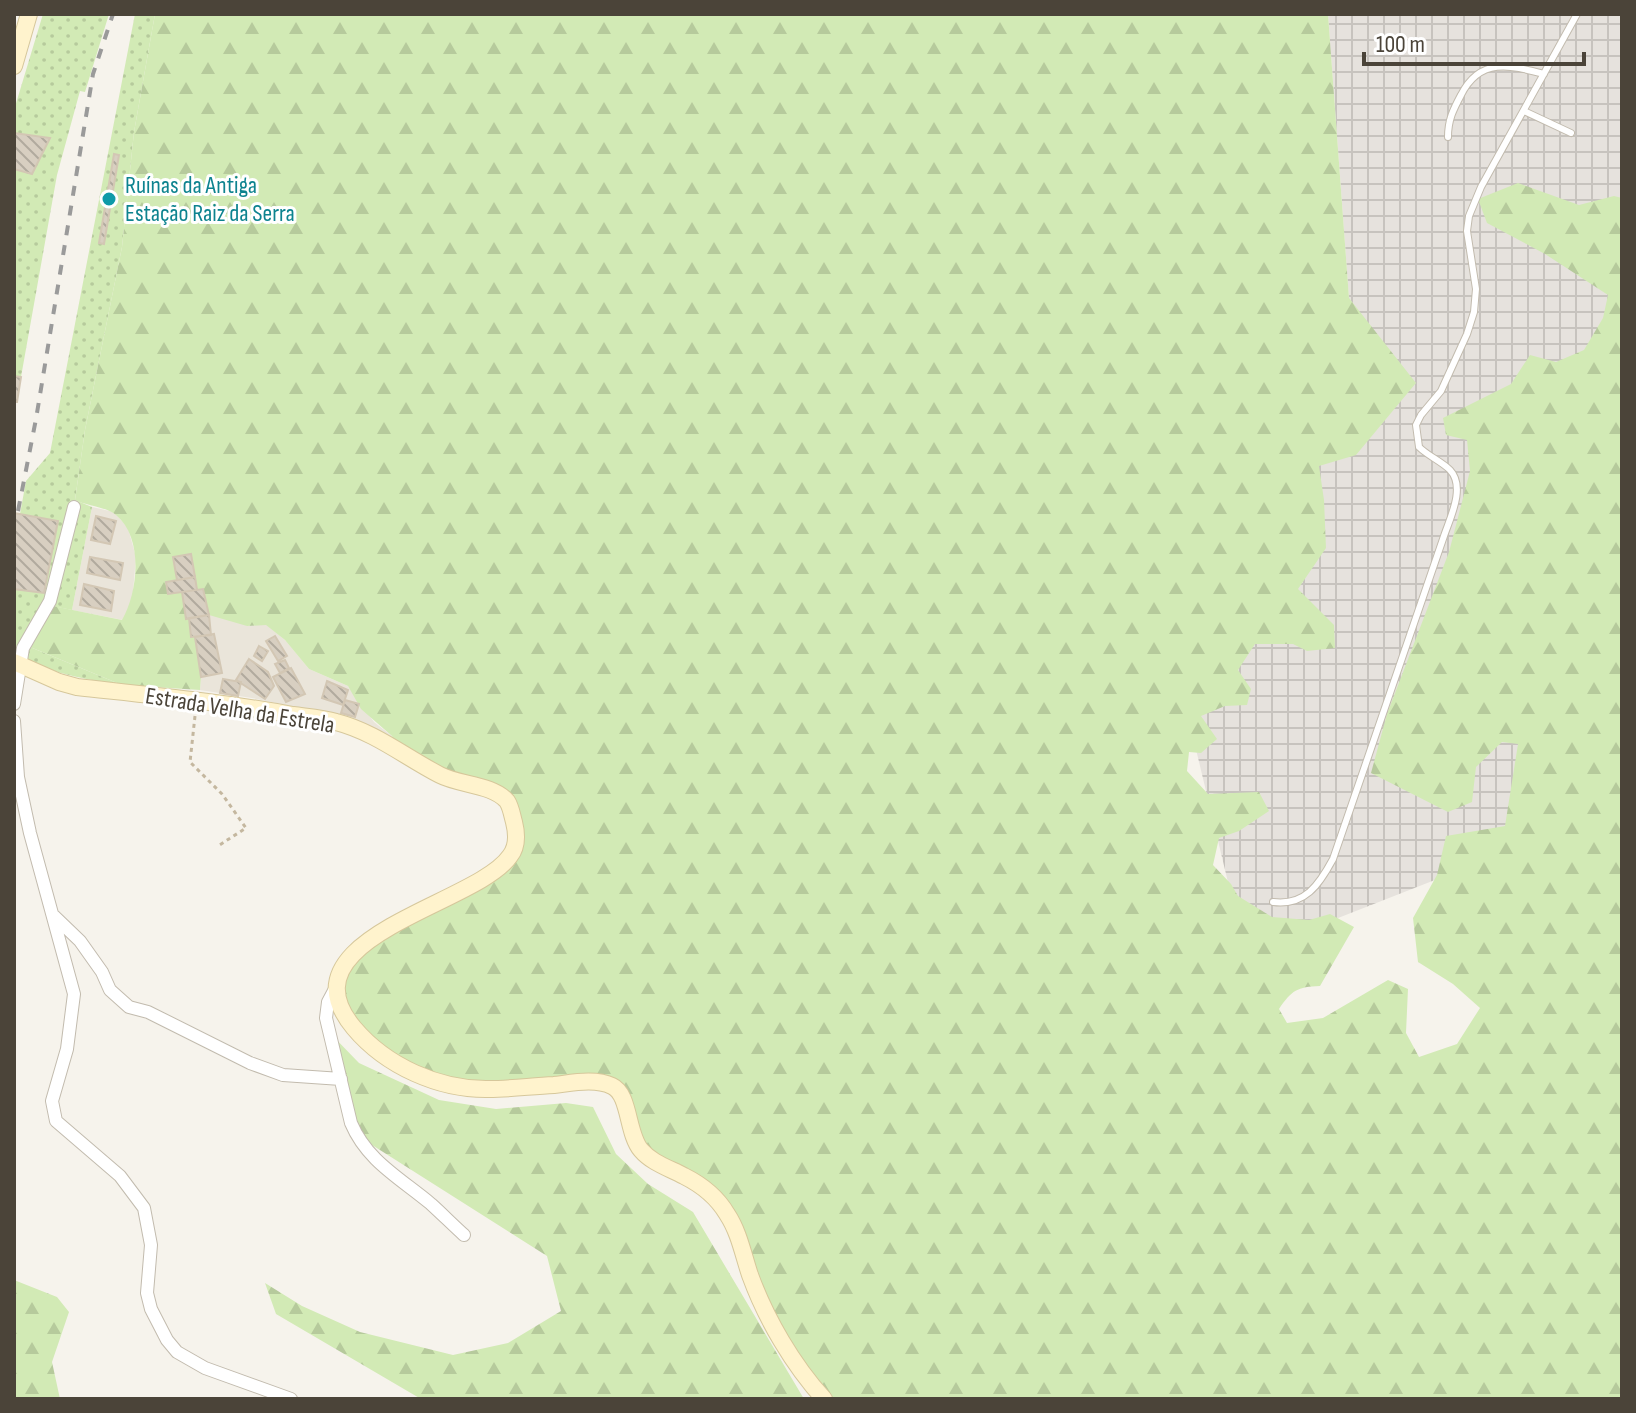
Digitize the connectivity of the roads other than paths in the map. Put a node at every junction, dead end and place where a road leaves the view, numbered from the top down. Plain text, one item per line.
1 (29, 14) edge
2 (1577, 14) edge
3 (14, 66) edge
4 (1544, 74) junction
5 (1524, 111) junction
6 (1571, 133) dead end
7 (1448, 137) dead end
8 (74, 507) dead end
9 (17, 664) edge
10 (14, 689) edge
11 (14, 704) edge
12 (14, 721) edge
13 (1273, 902) dead end
14 (51, 914) junction
15 (336, 987) junction
16 (341, 1079) junction
17 (464, 1235) dead end
18 (291, 1399) edge
19 (824, 1399) edge

1 - 3 main road
2 - 4 lane
4 - 5 lane
4 - 7 lane
5 - 6 lane
5 - 13 lane
8 - 9 street
9 - 10 street
9 - 15 main road, Estrada Velha da Estrela
10 - 11 street
12 - 14 street
14 - 16 street
14 - 18 street
15 - 16 street
15 - 19 main road
16 - 17 street

